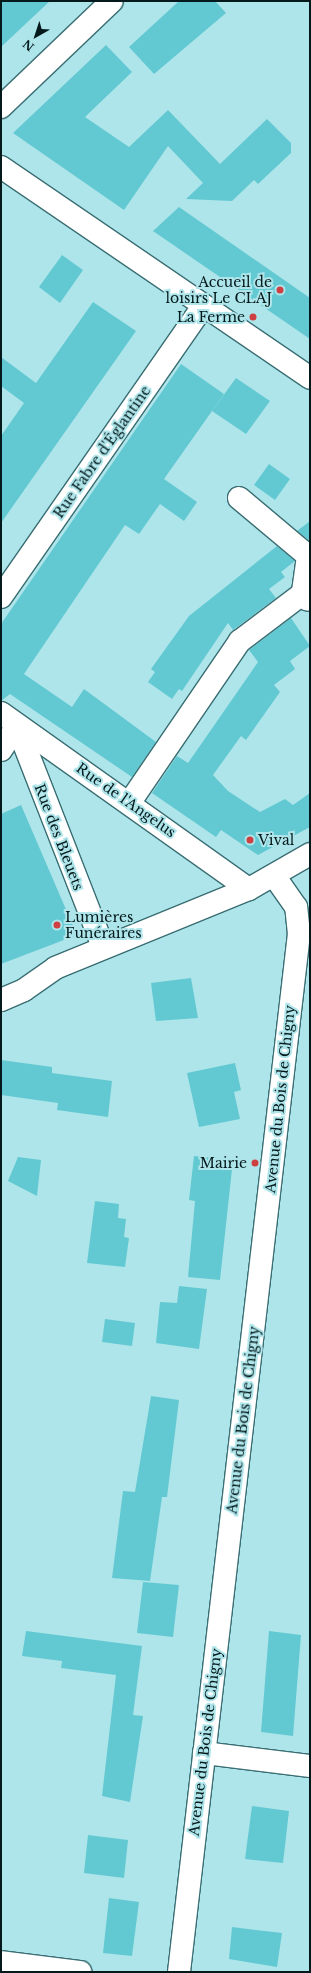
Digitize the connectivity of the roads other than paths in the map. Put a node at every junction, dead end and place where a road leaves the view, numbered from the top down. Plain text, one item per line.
1 (112, 1) edge
2 (1, 107) edge
3 (1, 167) edge
4 (203, 306) junction
5 (310, 378) edge
6 (239, 498) dead end
7 (308, 594) edge
8 (1, 597) edge
9 (9, 720) edge
10 (1, 750) edge
11 (130, 802) junction
12 (309, 855) edge
13 (274, 876) junction
14 (249, 889) junction
15 (103, 947) junction
16 (1, 1000) edge
17 (204, 1753) junction
18 (310, 1766) edge
19 (1, 1962) edge
20 (80, 1972) edge
21 (179, 1972) edge

1 - 2 street
3 - 4 street
4 - 5 street
4 - 8 street, Rue Fabre d'Églantine
6 - 7 street
7 - 11 street
9 - 10 street
9 - 11 street, Rue de l'Angelus
9 - 15 street, Rue des Bleuets
11 - 14 street, Rue de l'Angelus
12 - 13 street
13 - 14 street
13 - 17 street, Avenue du Bois de Chigny
14 - 15 street
15 - 16 street
17 - 18 street
17 - 21 street, Avenue du Bois de Chigny
19 - 20 street

